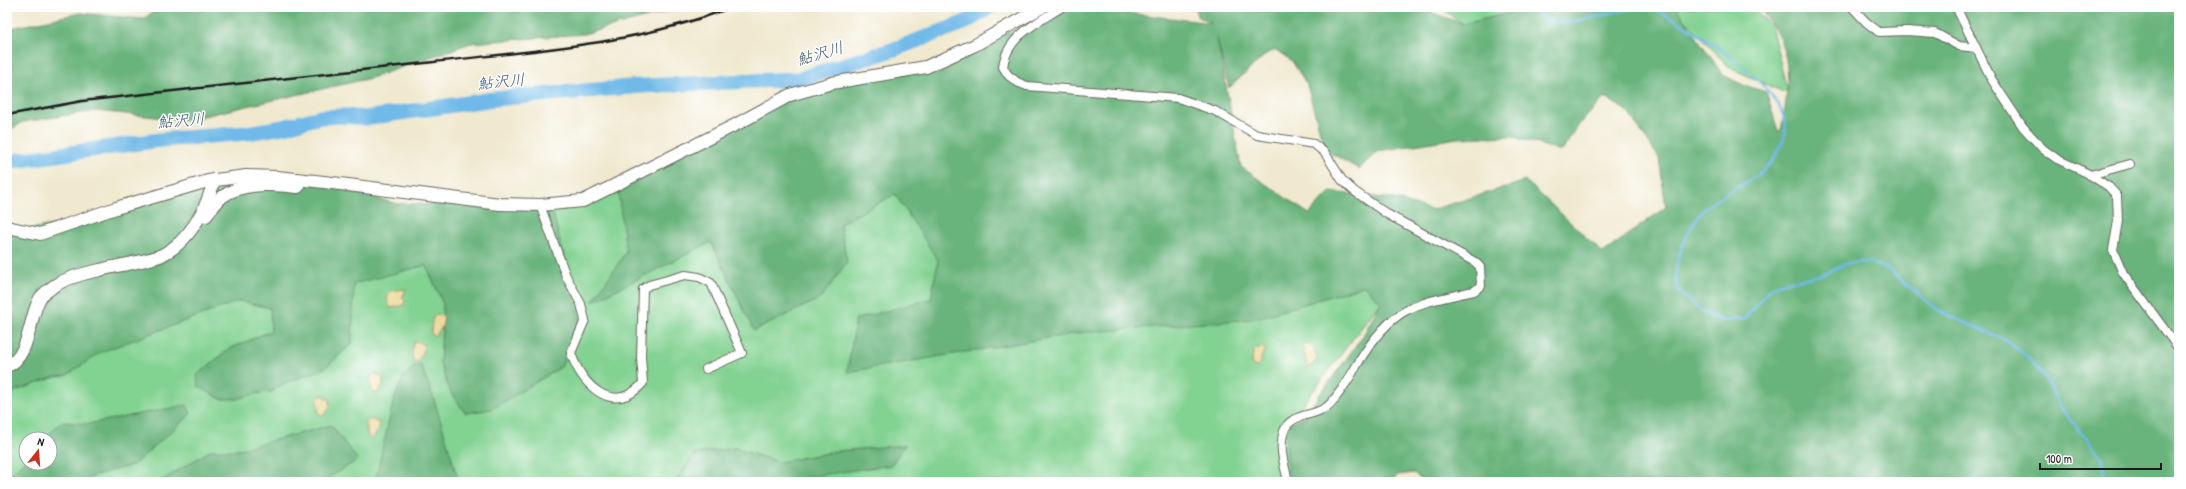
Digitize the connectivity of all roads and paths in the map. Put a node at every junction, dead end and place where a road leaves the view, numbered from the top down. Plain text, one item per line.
1 (1042, 7) edge
2 (1062, 7) edge
3 (1852, 7) edge
4 (1956, 7) edge
5 (1976, 48) junction
6 (2130, 164) dead end
7 (2090, 175) junction
8 (214, 180) junction
9 (324, 182) junction
10 (540, 205) junction
11 (194, 225) junction
12 (7, 228) edge
13 (2179, 349) edge
14 (7, 366) edge
15 (706, 369) dead end
16 (1288, 482) edge

1 - 10 street
2 - 16 street
3 - 5 street
4 - 5 street
5 - 7 street
6 - 7 street
7 - 13 street
8 - 9 street
8 - 11 street
8 - 12 street
9 - 10 street
9 - 11 street
10 - 15 street
11 - 14 street

